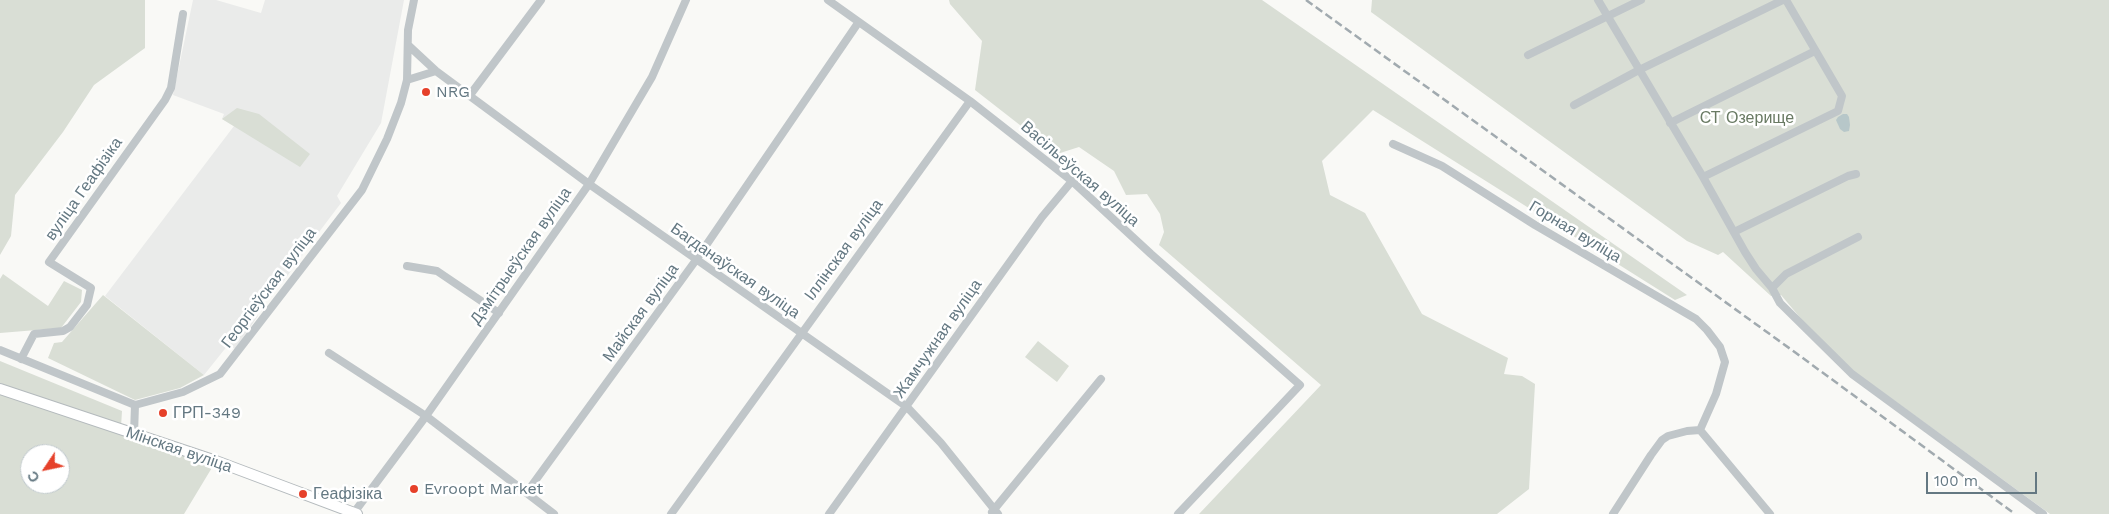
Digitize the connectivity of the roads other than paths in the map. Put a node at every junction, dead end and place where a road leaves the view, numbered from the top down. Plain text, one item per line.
1 (414, 0) edge
2 (541, 0) edge
3 (686, 0) edge
4 (828, 0) edge
5 (1598, 0) edge
6 (1641, 0) edge
7 (1785, 0) edge
8 (183, 14) dead end
9 (1608, 16) junction
10 (858, 23) junction
11 (408, 45) junction
12 (1815, 51) junction
13 (1528, 55) dead end
14 (1639, 70) junction
15 (436, 71) junction
16 (407, 80) junction
17 (470, 95) junction
18 (970, 101) junction
19 (1574, 105) dead end
20 (1670, 123) junction
21 (1393, 144) dead end
22 (1856, 174) dead end
23 (1703, 177) junction
24 (1072, 181) junction
25 (589, 184) junction
26 (1734, 232) junction
27 (1858, 237) dead end
28 (696, 260) junction
29 (407, 266) dead end
30 (1773, 291) junction
31 (498, 313) junction
32 (800, 334) junction
33 (0, 350) edge
34 (329, 353) dead end
35 (21, 359) junction
36 (1101, 379) dead end
37 (0, 389) edge
38 (135, 405) junction
39 (907, 407) junction
40 (426, 416) junction
41 (1700, 430) junction
42 (134, 434) junction
43 (527, 492) junction
44 (995, 513) edge
45 (355, 514) edge
46 (554, 514) edge
47 (671, 514) edge
48 (829, 514) edge
49 (1178, 514) edge
50 (1613, 514) edge
51 (1770, 514) edge
52 (2043, 514) edge

1 - 11 street, Георгіеўская вуліца
2 - 17 street
3 - 25 street, Дзмітрыеўская вуліца
4 - 10 street, Васільеўская вуліца
5 - 9 street
6 - 9 street
7 - 12 street
7 - 14 street
8 - 35 street, вуліца Геафізіка
9 - 13 street
9 - 14 street
10 - 18 street, Васільеўская вуліца
10 - 28 street, Майская вуліца
11 - 15 street, Багданаўская вуліца
11 - 16 street, Георгіеўская вуліца
12 - 20 street
12 - 23 street
14 - 19 street
14 - 20 street
15 - 16 street
15 - 17 street, Багданаўская вуліца
16 - 38 street, Георгіеўская вуліца
17 - 25 street, Багданаўская вуліца
18 - 24 street, Васільеўская вуліца
18 - 32 street, Іллінская вуліца
20 - 23 street
21 - 41 street, Горная вуліца
22 - 26 street
23 - 26 street
24 - 39 street, Жамчужная вуліца
24 - 49 street, Васільеўская вуліца
25 - 28 street, Багданаўская вуліца
25 - 31 street, Дзмітрыеўская вуліца
26 - 30 street
27 - 30 street
28 - 32 street, Багданаўская вуліца
28 - 43 street, Майская вуліца
29 - 31 street
30 - 52 street
31 - 40 street, Дзмітрыеўская вуліца
32 - 39 street, Багданаўская вуліца
32 - 47 street, Іллінская вуліца
33 - 35 street
34 - 40 street
35 - 38 street
36 - 44 street
37 - 42 main road, Мінская вуліца
38 - 42 street
39 - 44 street, Багданаўская вуліца
39 - 48 street, Жамчужная вуліца
40 - 43 street
40 - 45 street, Дзмітрыеўская вуліца
41 - 50 street
41 - 51 street
42 - 45 main road, Мінская вуліца
43 - 46 street

